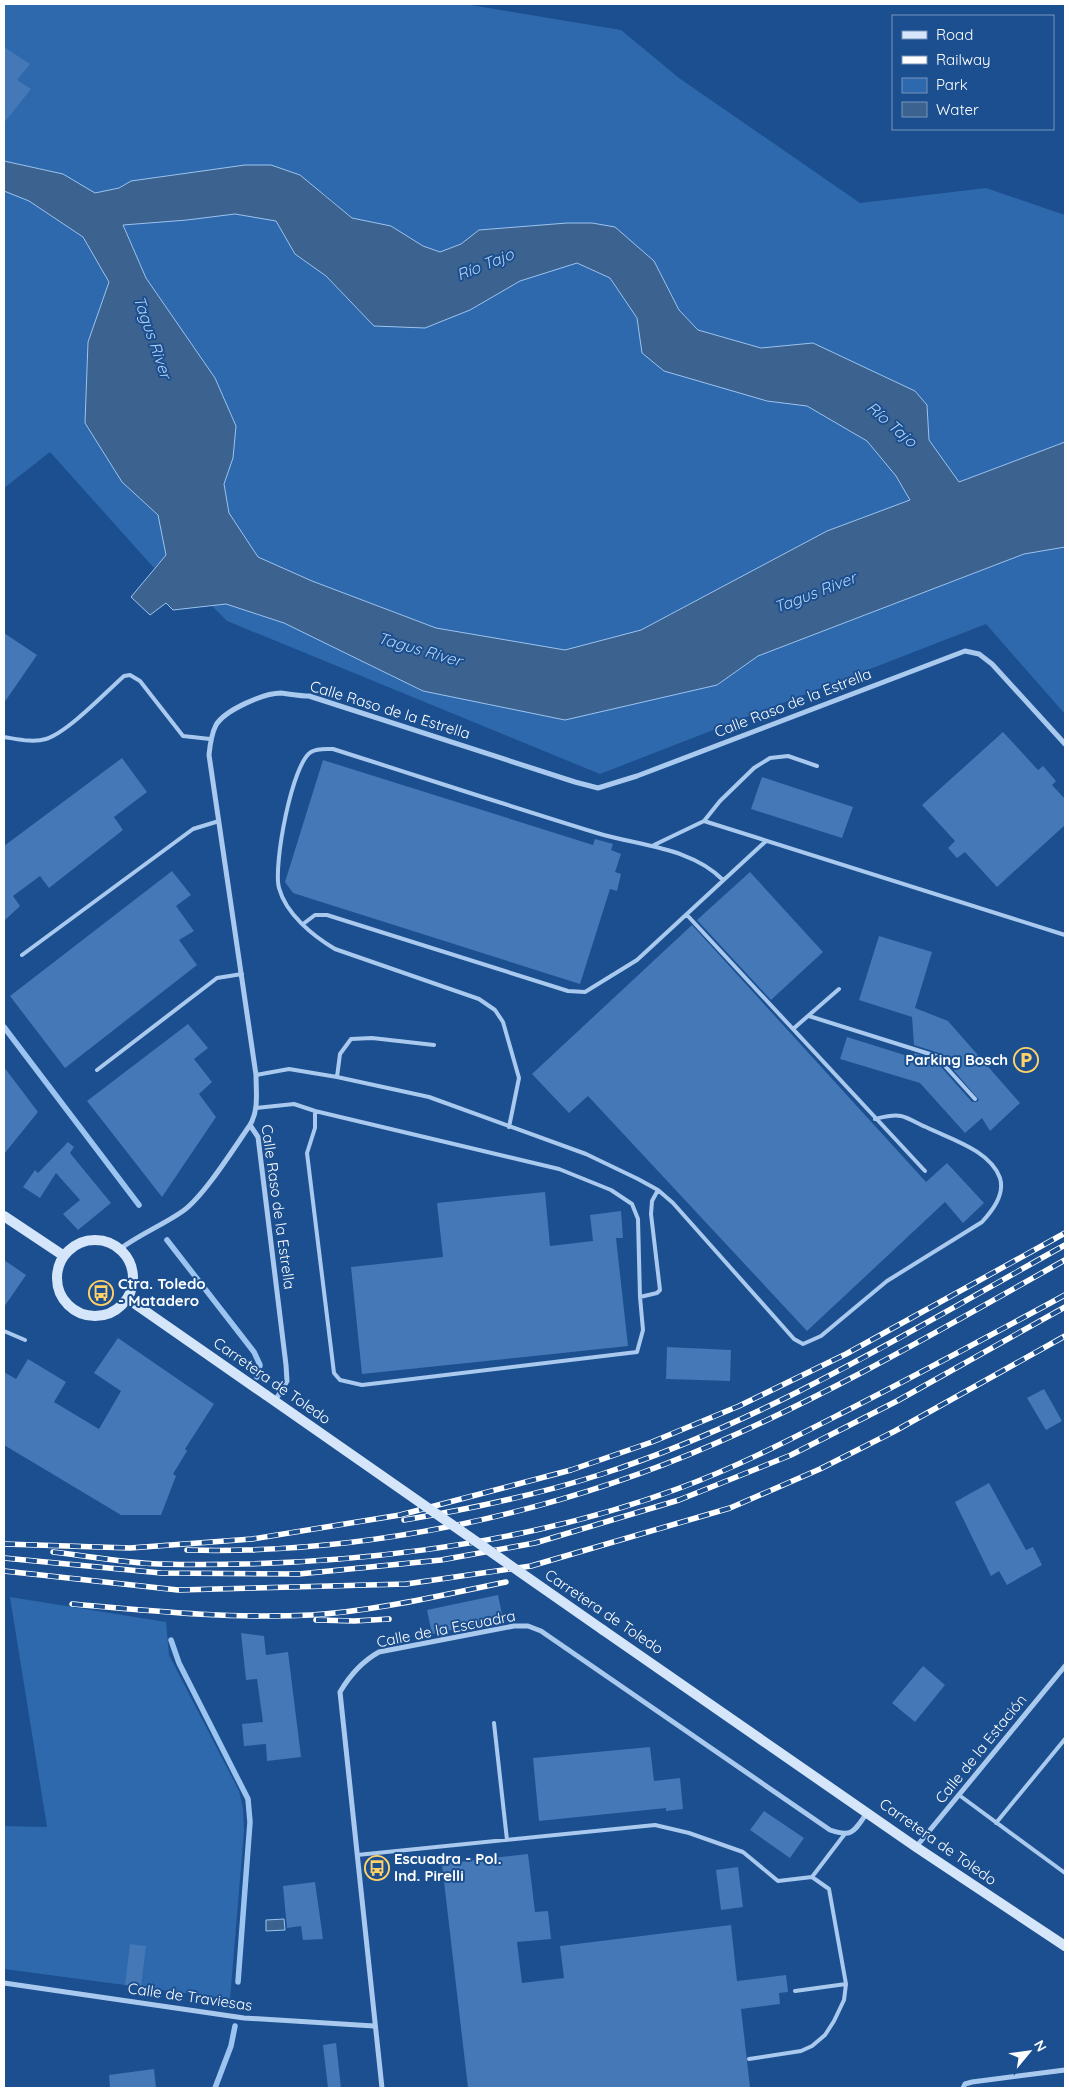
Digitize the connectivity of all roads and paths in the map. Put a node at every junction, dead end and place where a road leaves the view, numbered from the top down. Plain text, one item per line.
1 (4, 738) edge
2 (210, 739) junction
3 (1065, 744) edge
4 (817, 766) dead end
5 (220, 821) junction
6 (704, 821) junction
7 (766, 841) junction
8 (654, 845) junction
9 (723, 880) junction
10 (687, 915) junction
11 (303, 924) junction
12 (1065, 935) edge
13 (22, 955) dead end
14 (242, 974) junction
15 (839, 989) dead end
16 (809, 1016) junction
17 (793, 1029) junction
18 (434, 1045) dead end
19 (97, 1070) dead end
20 (256, 1075) junction
21 (337, 1077) junction
22 (975, 1099) dead end
23 (256, 1108) junction
24 (315, 1111) junction
25 (875, 1119) junction
26 (250, 1125) junction
27 (509, 1126) junction
28 (925, 1170) dead end
29 (658, 1190) junction
30 (4, 1216) edge
31 (120, 1249) junction
32 (64, 1256) junction
33 (640, 1297) junction
34 (128, 1299) junction
35 (4, 1332) edge
36 (25, 1340) dead end
37 (271, 1398) junction
38 (1065, 1666) edge
39 (494, 1722) dead end
40 (1065, 1739) edge
41 (959, 1795) junction
42 (868, 1812) junction
43 (996, 1823) junction
44 (844, 1835) junction
45 (508, 1840) junction
46 (916, 1847) junction
47 (357, 1856) junction
48 (1065, 1873) edge
49 (812, 1877) junction
50 (1065, 1946) edge
51 (4, 1983) edge
52 (846, 1984) junction
53 (795, 1991) dead end
54 (374, 2026) junction
55 (749, 2059) dead end
56 (1065, 2070) edge
57 (964, 2086) edge
58 (382, 2088) edge

1 - 2 lane
2 - 3 street, Calle Raso de la Estrella
2 - 5 street, Calle Raso de la Estrella
4 - 6 lane
5 - 13 lane
5 - 14 street, Calle Raso de la Estrella
6 - 7 lane
6 - 8 lane
7 - 9 lane
7 - 12 lane
8 - 9 lane
8 - 11 lane
9 - 10 lane
10 - 11 lane
10 - 17 lane
11 - 27 lane
14 - 19 lane
14 - 20 street, Calle Raso de la Estrella
15 - 16 lane
16 - 17 lane
16 - 22 lane
17 - 25 lane
18 - 21 lane
20 - 21 lane
20 - 23 street, Calle Raso de la Estrella
21 - 27 lane
23 - 24 lane
23 - 26 street, Calle Raso de la Estrella
24 - 33 lane
24 - 33 lane
25 - 28 lane
25 - 29 lane
26 - 31 street
26 - 37 street, Calle Raso de la Estrella
27 - 29 lane
29 - 33 lane
30 - 32 street
31 - 32 street
31 - 34 street
32 - 34 street
34 - 37 street, Carretera de Toledo
35 - 36 lane
37 - 42 street, Carretera de Toledo, bridge
38 - 41 street, Calle de la Estación
39 - 45 lane
40 - 43 lane
41 - 43 lane
41 - 46 street, Calle de la Estación
42 - 44 street
42 - 46 street, Carretera de Toledo
43 - 48 lane
44 - 47 street, Calle de la Escuadra
44 - 49 lane
45 - 47 lane
45 - 49 lane
46 - 50 street, Carretera de Toledo
47 - 54 street, Calle de la Escuadra
49 - 52 lane
51 - 54 street, Calle de Traviesas
52 - 53 lane
52 - 55 lane
54 - 58 street, Calle de la Escuadra
56 - 57 street

